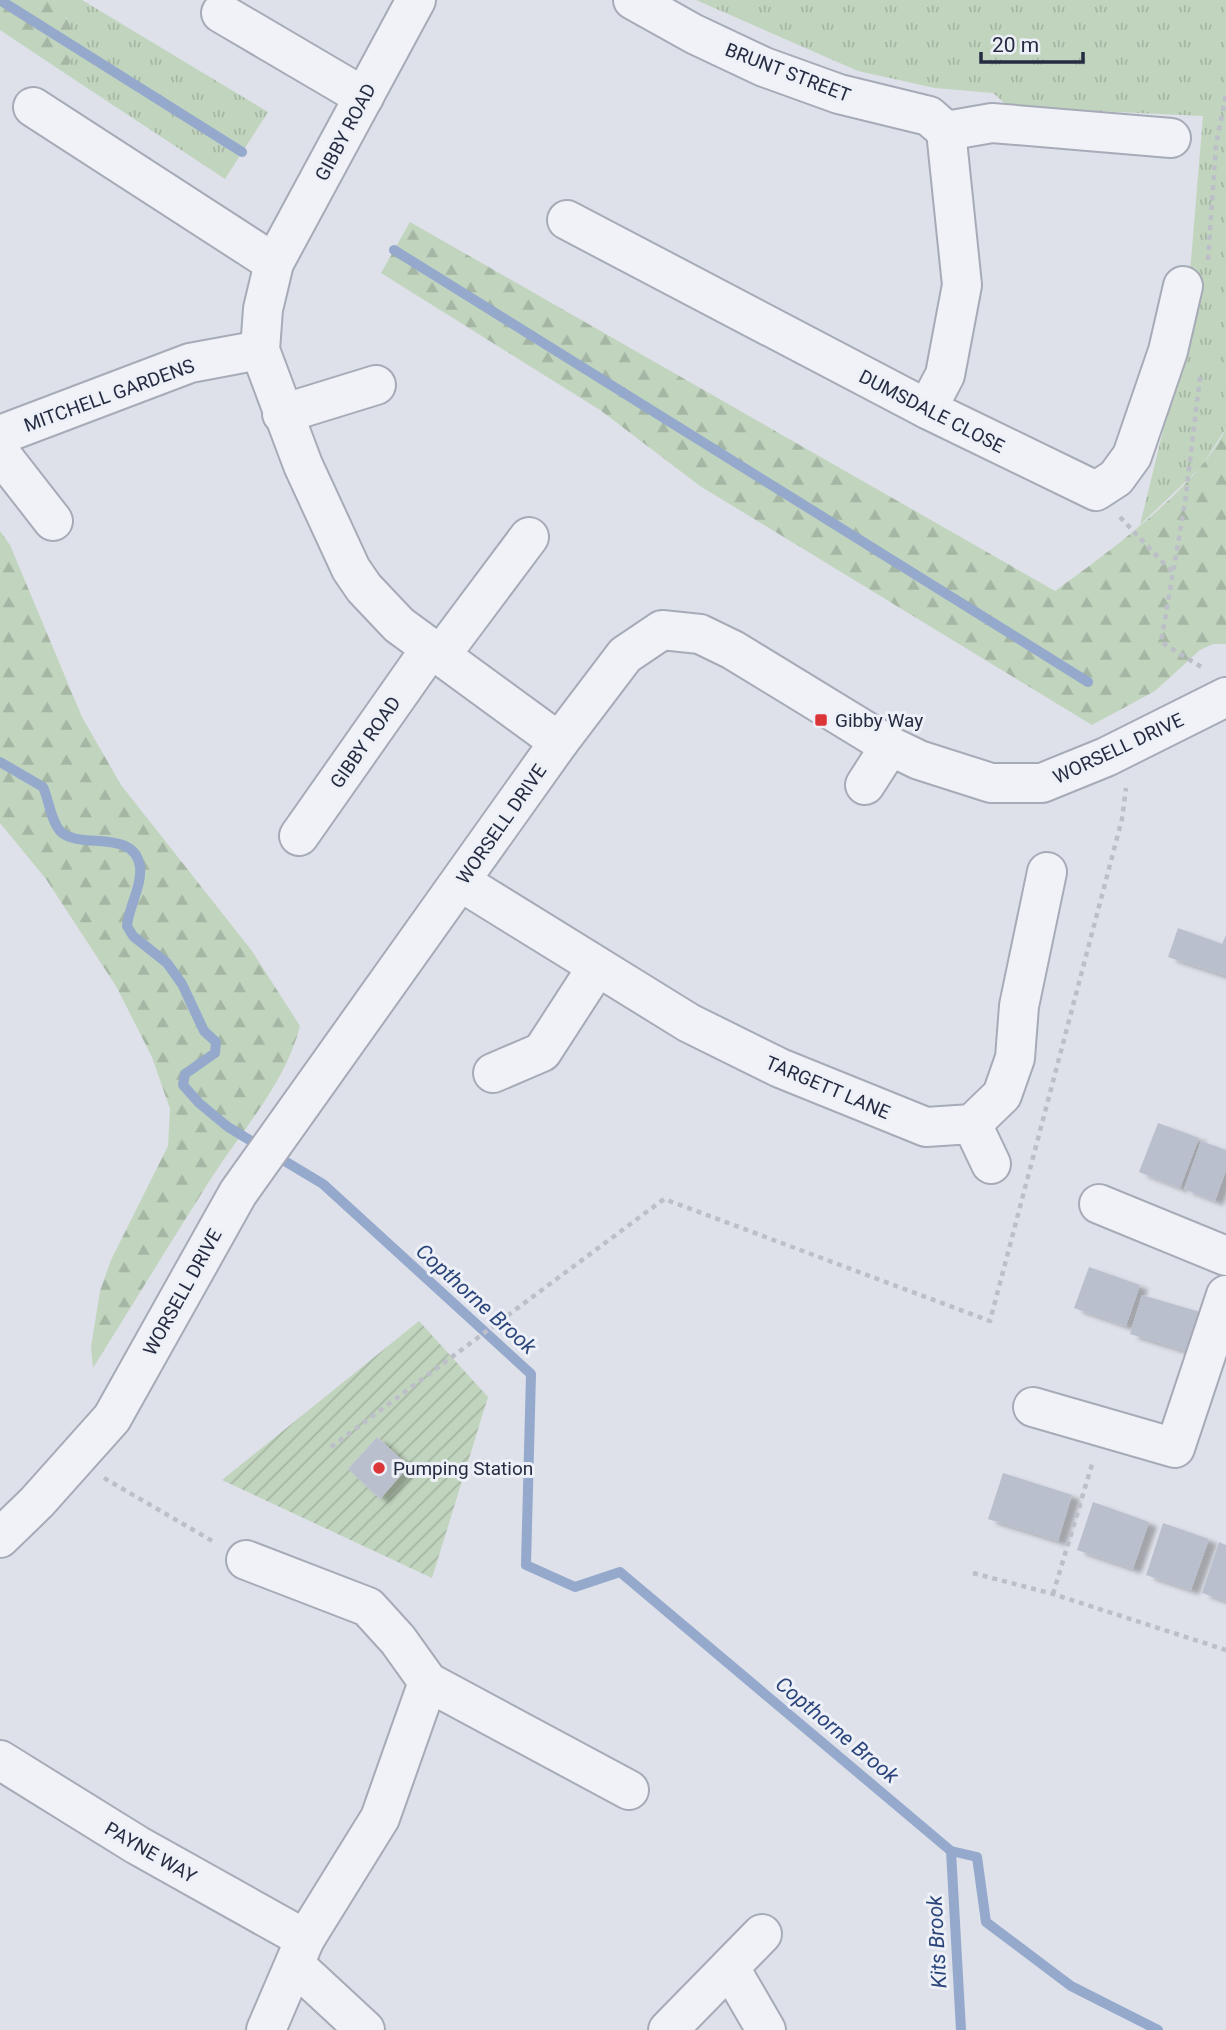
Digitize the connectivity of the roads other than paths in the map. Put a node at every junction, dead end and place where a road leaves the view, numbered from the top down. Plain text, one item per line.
1 (416, 0) edge
2 (634, 0) edge
3 (220, 12) dead end
4 (364, 97) junction
5 (33, 107) dead end
6 (946, 131) junction
7 (1171, 138) dead end
8 (567, 220) dead end
9 (274, 263) junction
10 (1195, 275) road end
11 (260, 350) junction
12 (376, 385) dead end
13 (927, 409) junction
14 (282, 414) junction
15 (0, 435) edge
16 (0, 453) edge
17 (53, 521) dead end
18 (528, 537) dead end
19 (436, 652) junction
20 (1215, 683) edge
21 (559, 742) junction
22 (890, 746) junction
23 (865, 785) dead end
24 (299, 836) dead end
25 (1047, 872) dead end
26 (461, 882) junction
27 (597, 967) junction
28 (493, 1073) dead end
29 (972, 1124) junction
30 (991, 1164) dead end
31 (1099, 1204) dead end
32 (1226, 1256) edge
33 (1226, 1295) edge
34 (1033, 1407) dead end
35 (0, 1538) edge
36 (246, 1560) road end
37 (428, 1682) junction
38 (0, 1760) edge
39 (629, 1790) dead end
40 (762, 1934) dead end
41 (298, 1960) junction
42 (730, 1968) junction
43 (266, 2030) edge
44 (365, 2030) edge
45 (667, 2030) edge
46 (766, 2030) edge

1 - 4 street, GIBBY ROAD
2 - 6 street, BRUNT STREET
3 - 4 street
4 - 9 street, GIBBY ROAD
5 - 9 street
6 - 7 street
6 - 13 street
8 - 13 street, DUMSDALE CLOSE
9 - 11 street, GIBBY ROAD
10 - 13 street, DUMSDALE CLOSE
11 - 14 street, GIBBY ROAD
11 - 15 street, MITCHELL GARDENS
12 - 14 street
14 - 19 street, GIBBY ROAD
16 - 17 street
18 - 19 street
19 - 21 street, GIBBY ROAD
19 - 24 street, GIBBY ROAD
20 - 22 street, WORSELL DRIVE
21 - 22 street, WORSELL DRIVE
21 - 26 street, WORSELL DRIVE
22 - 23 street
25 - 29 street
26 - 27 street, TARGETT LANE
26 - 35 street, WORSELL DRIVE
27 - 28 street
27 - 29 street, TARGETT LANE
29 - 30 street
31 - 32 street
33 - 34 street
36 - 37 street
37 - 39 street
37 - 41 street
38 - 41 street, PAYNE WAY
40 - 42 street
41 - 43 street
41 - 44 street, PAYNE WAY
42 - 45 street
42 - 46 street

